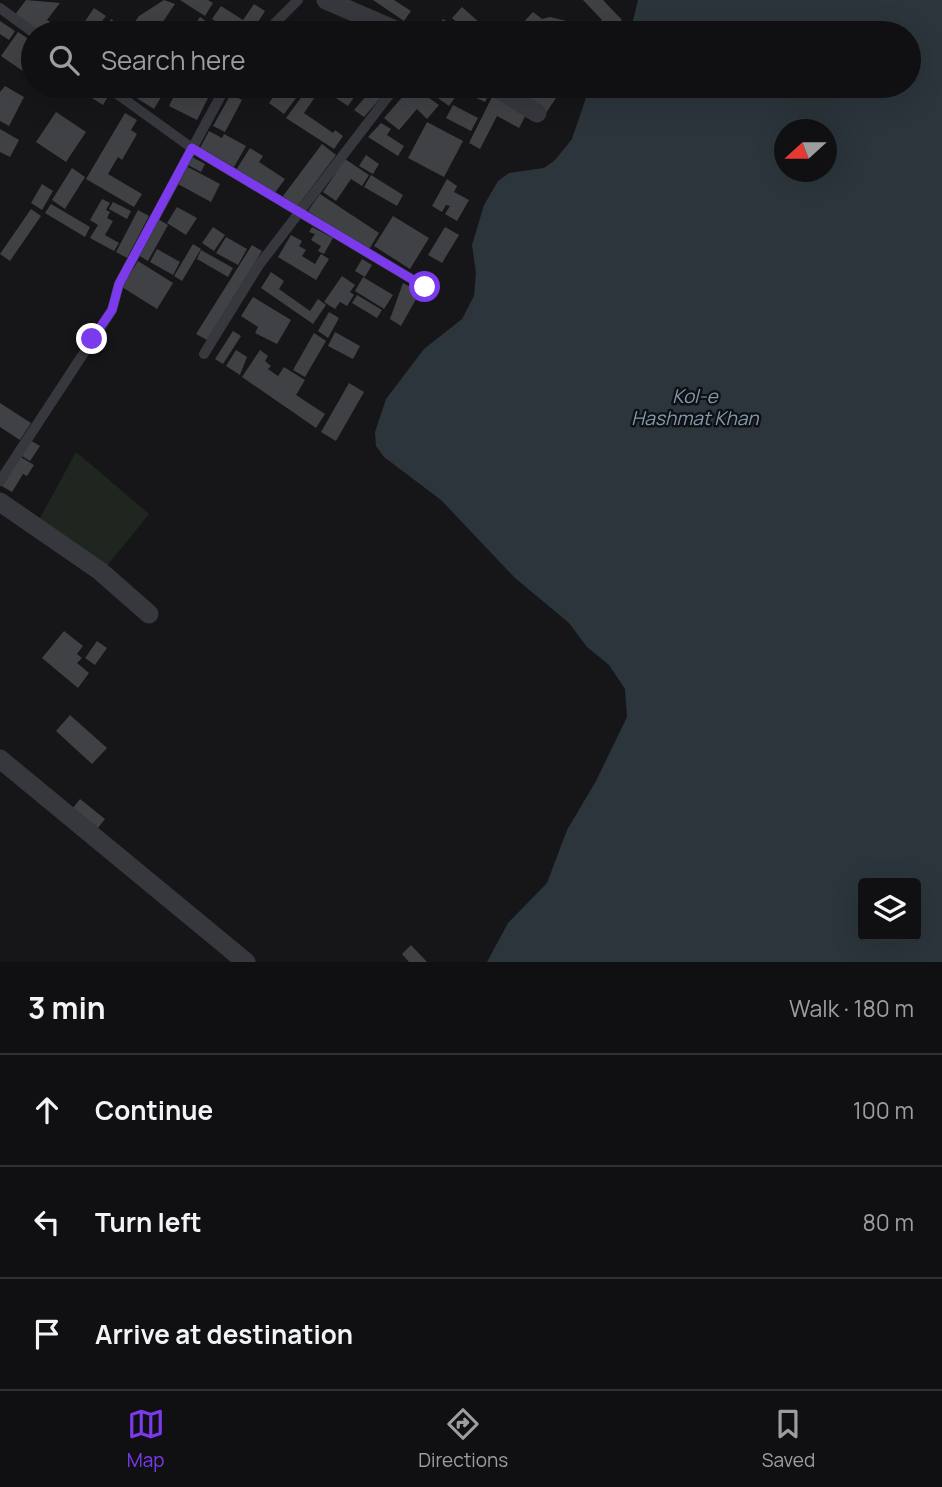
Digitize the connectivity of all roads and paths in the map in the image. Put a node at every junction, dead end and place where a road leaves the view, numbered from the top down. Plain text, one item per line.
1 (5, 0) edge
2 (298, 0) edge
3 (326, 0) edge
4 (0, 8) edge
5 (277, 21) edge
6 (374, 21) edge
7 (21, 23) edge
8 (123, 98) edge
9 (219, 98) edge
10 (387, 98) edge
11 (513, 98) edge
12 (537, 113) dead end
13 (192, 148) junction
14 (300, 212) junction
15 (425, 287) dead end
16 (204, 354) dead end
17 (0, 481) edge
18 (0, 502) edge
19 (149, 614) dead end
20 (0, 759) edge
21 (246, 962) edge

1 - 4 lane
2 - 5 lane
3 - 6 street
4 - 7 lane
8 - 13 lane
9 - 13 lane
10 - 14 lane
11 - 12 street
13 - 14 lane
13 - 17 lane
14 - 15 lane
14 - 16 lane
18 - 19 street
20 - 21 street

